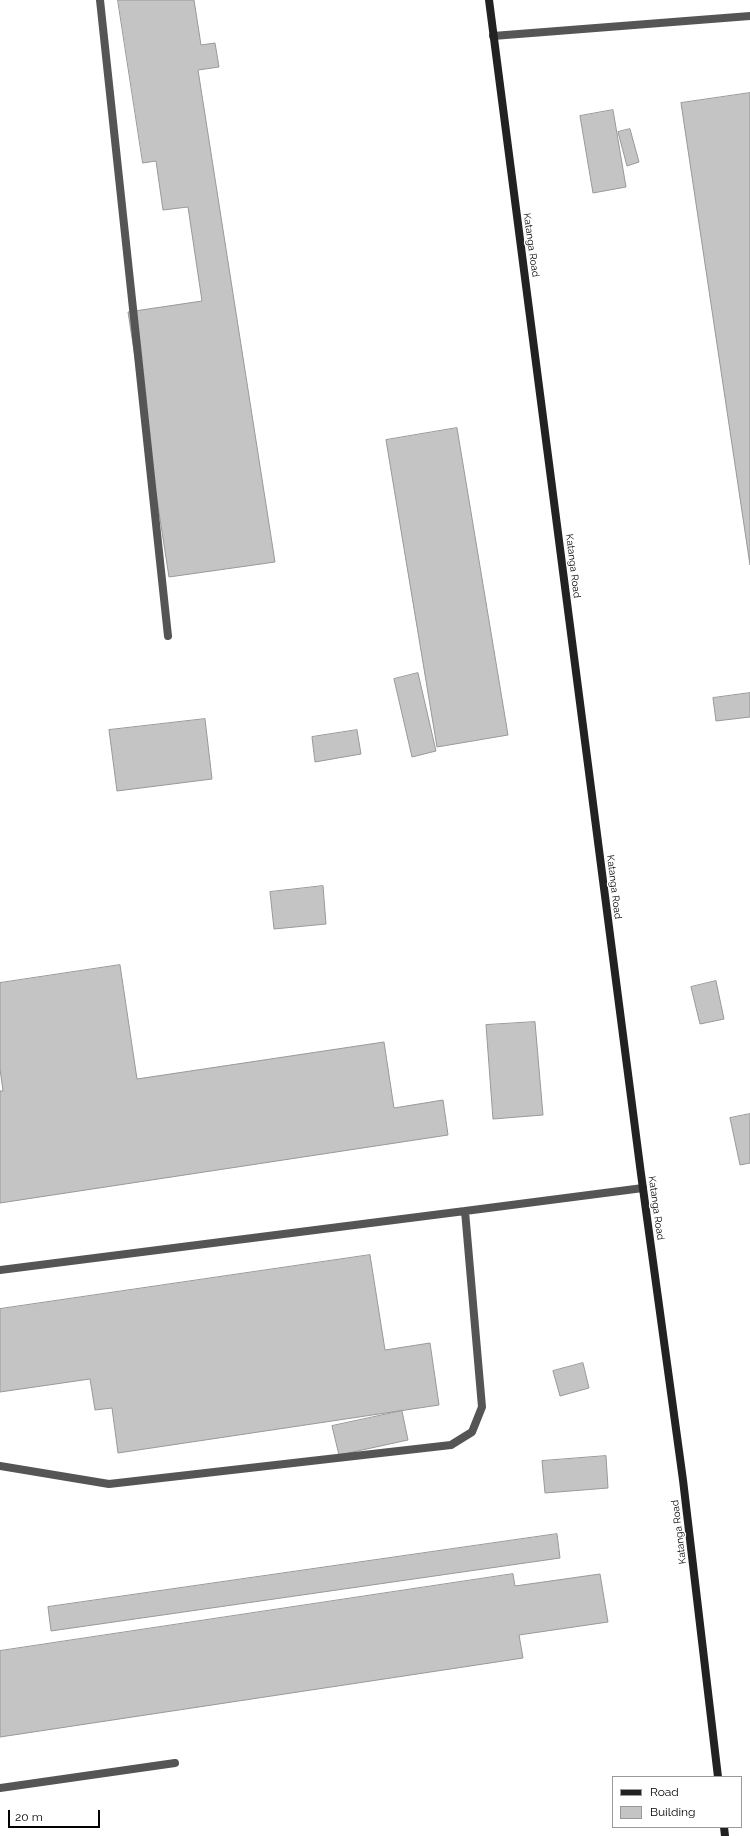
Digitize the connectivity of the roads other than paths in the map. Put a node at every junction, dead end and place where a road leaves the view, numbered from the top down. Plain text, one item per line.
1 (100, 0) edge
2 (489, 0) edge
3 (750, 16) edge
4 (493, 36) junction
5 (168, 636) dead end
6 (643, 1188) junction
7 (466, 1211) junction
8 (0, 1270) edge
9 (0, 1466) edge
10 (176, 1763) dead end
11 (718, 1776) edge
12 (0, 1788) edge

1 - 5 lane
2 - 4 street, Katanga Road
3 - 4 lane
4 - 6 street, Katanga Road
6 - 7 lane
6 - 11 street, Katanga Road
7 - 8 lane
7 - 9 lane
10 - 12 lane

